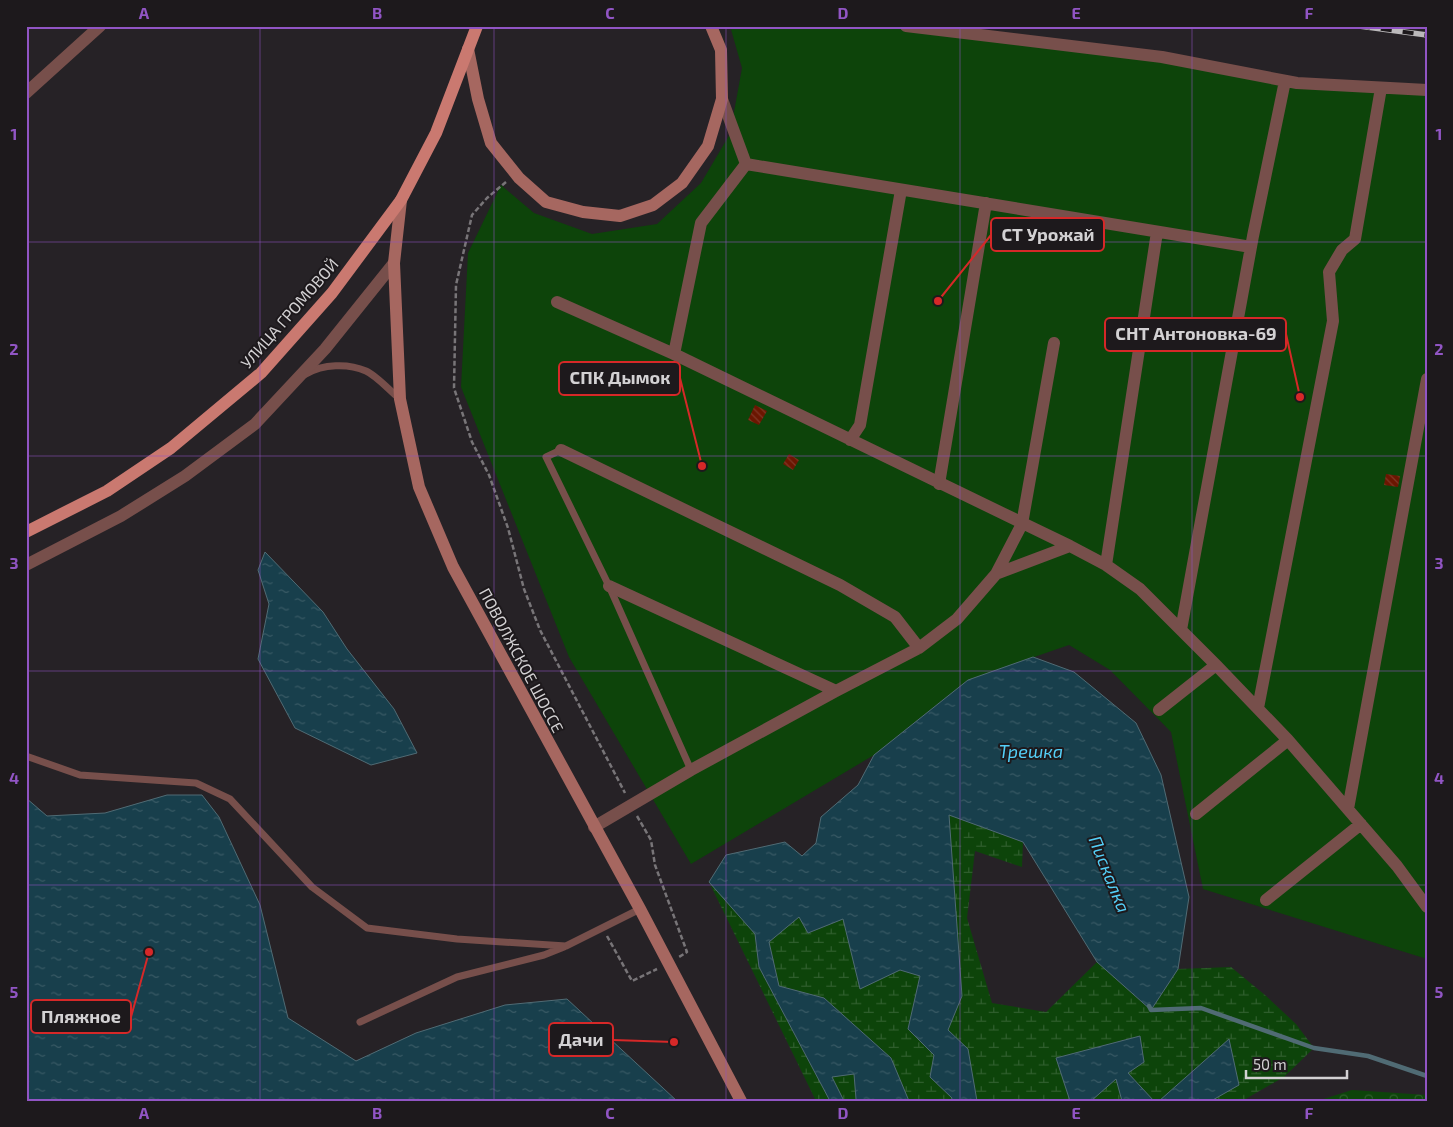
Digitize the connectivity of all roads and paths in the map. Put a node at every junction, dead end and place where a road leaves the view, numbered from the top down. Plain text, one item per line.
1 (100, 26) edge
2 (478, 26) edge
3 (711, 26) edge
4 (906, 26) edge
5 (468, 49) junction
6 (1285, 80) junction
7 (1381, 88) junction
8 (1427, 90) edge
9 (26, 93) edge
10 (722, 98) junction
11 (746, 164) junction
12 (516, 174) junction
13 (901, 190) junction
14 (401, 200) junction
15 (986, 204) junction
16 (1157, 232) junction
17 (1251, 247) junction
18 (394, 263) junction
19 (557, 302) dead end
20 (1054, 343) dead end
21 (674, 354) junction
22 (1427, 379) edge
23 (295, 381) junction
24 (400, 399) junction
25 (850, 440) junction
26 (561, 450) joint
27 (939, 484) junction
28 (1022, 524) junction
29 (26, 532) edge
30 (1070, 546) junction
31 (26, 566) edge
32 (1106, 566) junction
33 (996, 574) junction
34 (609, 586) junction
35 (1181, 630) junction
36 (918, 648) junction
37 (1216, 665) junction
38 (836, 691) junction
39 (1258, 708) junction
40 (1159, 710) dead end
41 (1288, 740) junction
42 (26, 756) edge
43 (692, 770) junction
44 (632, 806) junction
45 (1348, 809) junction
46 (1196, 814) dead end
47 (1361, 824) junction
48 (594, 827) junction
49 (1266, 900) dead end
50 (1427, 906) edge
51 (640, 909) junction
52 (602, 928) junction
53 (566, 946) junction
54 (669, 964) junction
55 (360, 1022) dead end
56 (741, 1101) edge

1 - 9 street
2 - 5 main road, УЛИЦА ГРОМОВОЙ
3 - 10 main road
4 - 6 street
5 - 12 main road
5 - 14 main road, УЛИЦА ГРОМОВОЙ
6 - 7 street
6 - 17 street
7 - 8 street
7 - 39 street
10 - 11 street
10 - 12 main road
11 - 13 street
11 - 21 street
12 - 44 path
13 - 15 street
13 - 25 street
14 - 18 main road, ПОВОЛЖСКОЕ ШОССЕ
14 - 29 main road, УЛИЦА ГРОМОВОЙ
15 - 16 street
15 - 27 street
16 - 17 street
16 - 32 street
17 - 35 street
18 - 23 street
18 - 24 main road, ПОВОЛЖСКОЕ ШОССЕ
19 - 21 street
20 - 28 street
21 - 25 street
22 - 45 street
23 - 24 lane
23 - 31 street
24 - 48 main road, ПОВОЛЖСКОЕ ШОССЕ
25 - 27 street
26 - 34 lane
26 - 36 street
27 - 28 street
28 - 30 street
28 - 33 street
30 - 32 street
30 - 33 street
32 - 35 street
33 - 36 street
34 - 38 street
34 - 43 lane
35 - 37 street
36 - 38 street
37 - 39 street
37 - 40 street
38 - 43 street
39 - 41 street
41 - 45 street
41 - 46 street
42 - 53 lane
43 - 44 street
44 - 48 street
44 - 54 path
45 - 47 street
47 - 49 street
47 - 50 street
48 - 51 main road, ПОВОЛЖСКОЕ ШОССЕ
51 - 52 lane
51 - 54 main road, ПОВОЛЖСКОЕ ШОССЕ
52 - 53 lane
52 - 54 path
53 - 55 lane
54 - 56 main road, ПОВОЛЖСКОЕ ШОССЕ

